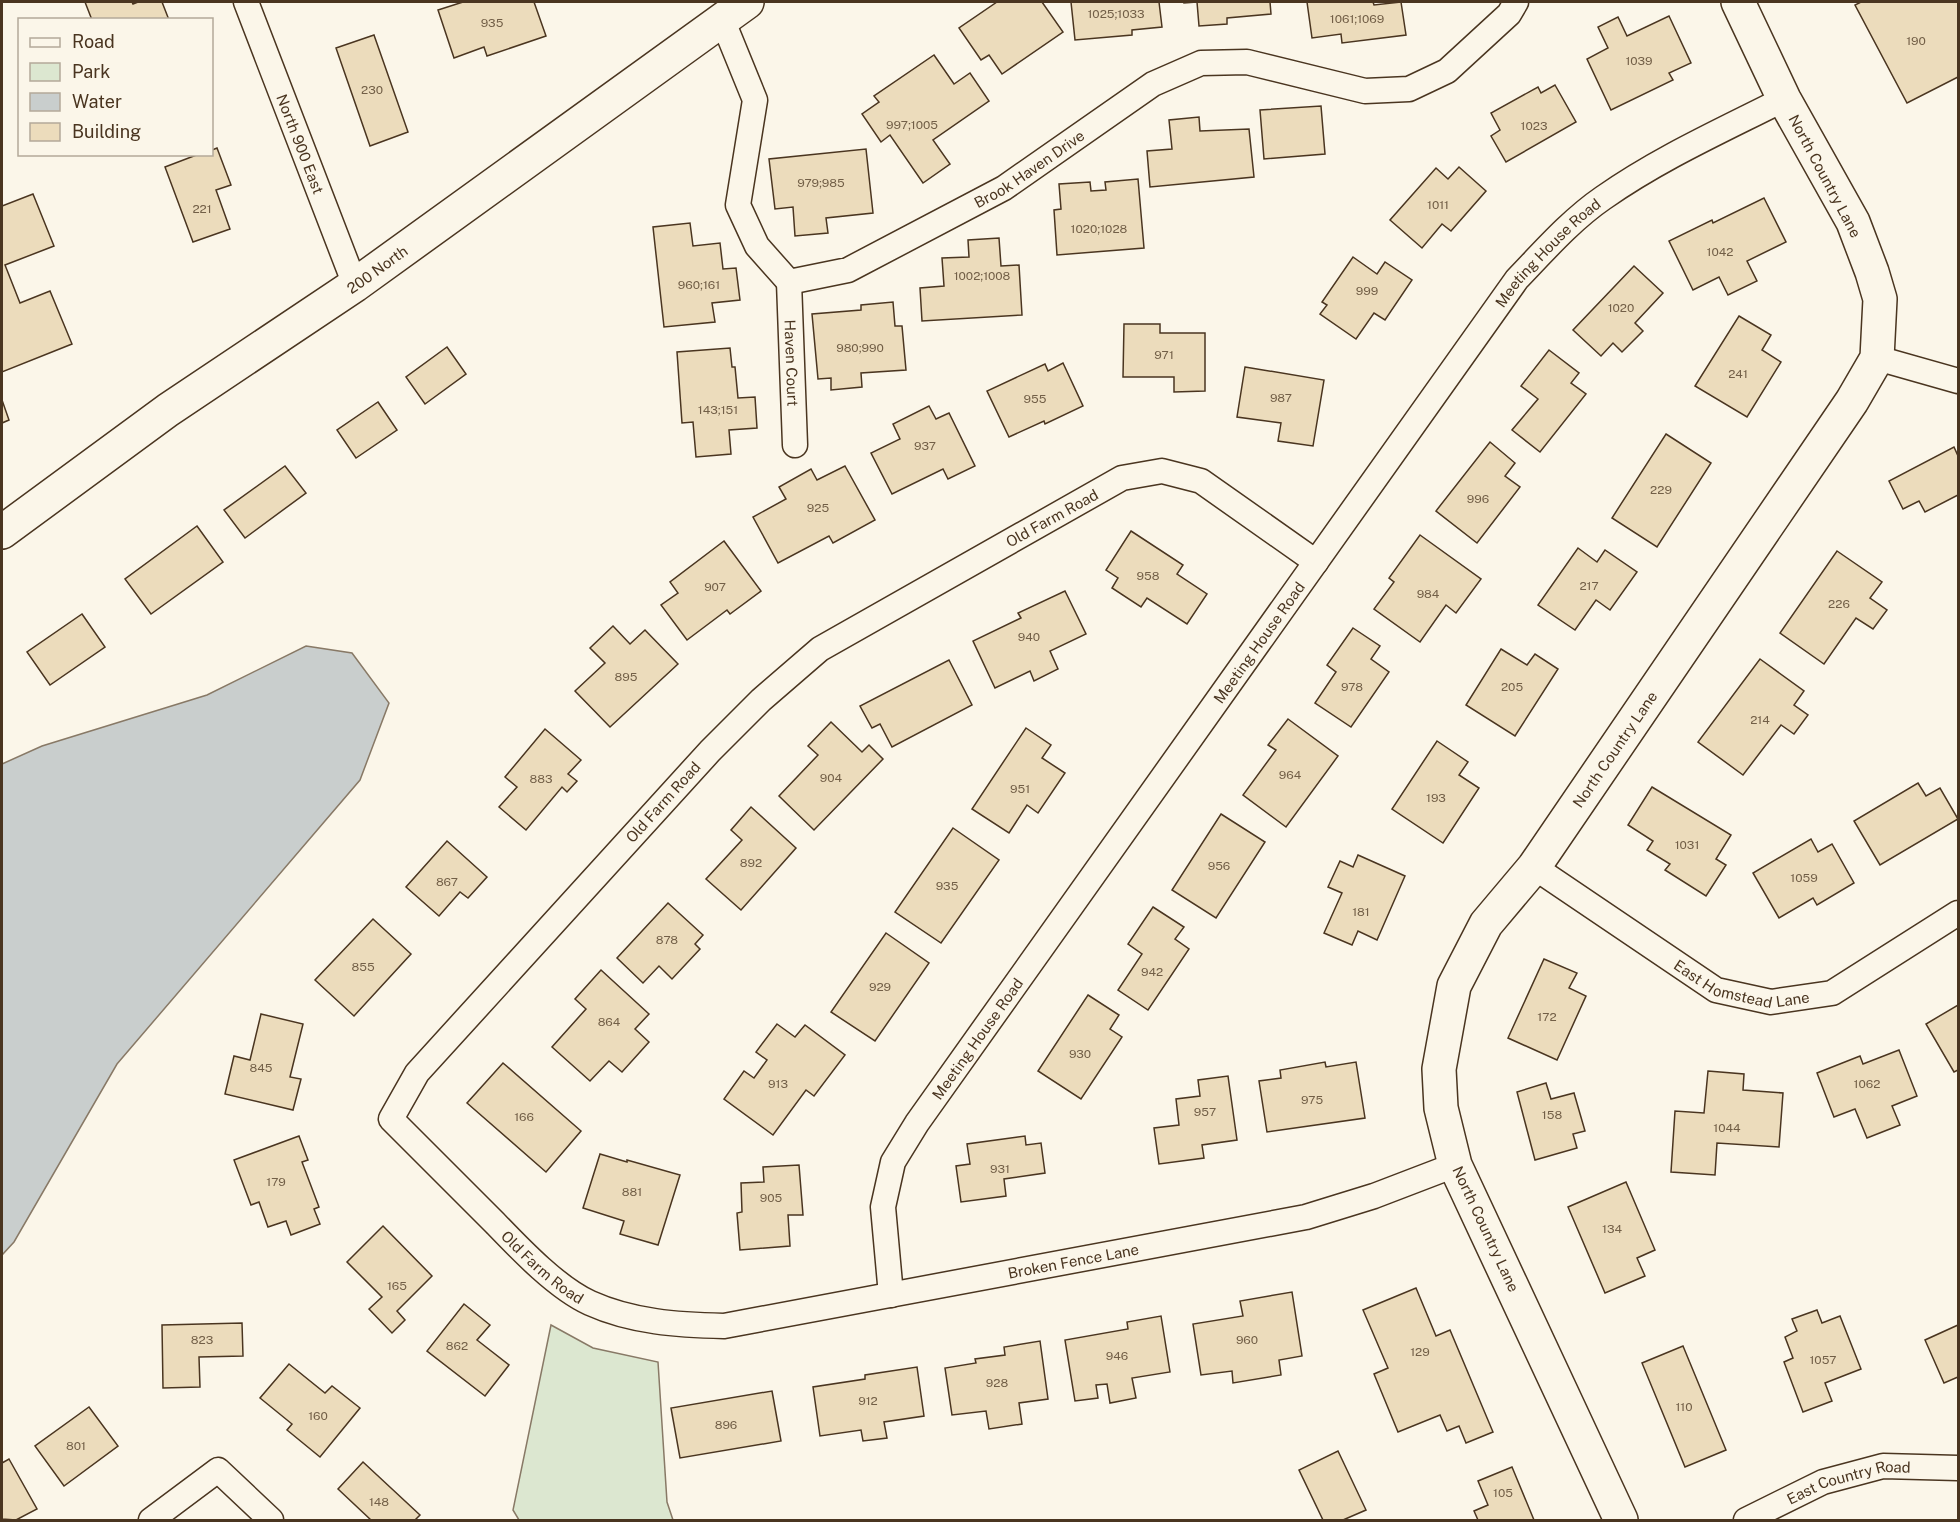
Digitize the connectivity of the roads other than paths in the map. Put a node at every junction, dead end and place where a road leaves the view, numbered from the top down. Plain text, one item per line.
1 (246, 2) edge
2 (1516, 2) edge
3 (1738, 2) edge
4 (735, 10) edge
5 (1784, 99) junction
6 (789, 282) junction
7 (355, 285) junction
8 (1877, 358) junction
9 (1959, 381) edge
10 (795, 445) dead end
11 (2, 532) edge
12 (1316, 562) junction
13 (1534, 867) junction
14 (1959, 913) edge
15 (1455, 1165) junction
16 (891, 1296) junction
17 (684, 1325) joint
18 (1959, 1468) edge
19 (151, 1521) edge
20 (271, 1521) edge
21 (1621, 1521) edge
22 (1746, 1521) edge

1 - 7 street, North 900 East
2 - 6 street, Brook Haven Drive
3 - 5 street, North Country Lane
4 - 6 street
4 - 7 street, 200 North
5 - 8 street, North Country Lane
5 - 12 street, Meeting House Road
6 - 10 street, Haven Court
7 - 11 street, 200 North
8 - 9 street
8 - 13 street, North Country Lane
12 - 16 street, Meeting House Road
12 - 17 street, Old Farm Road
13 - 14 street, East Homstead Lane
13 - 15 street, North Country Lane
15 - 16 street, Broken Fence Lane
15 - 21 street, North Country Lane
16 - 17 street, Broken Fence Lane
18 - 22 street, East Country Road
19 - 20 street

